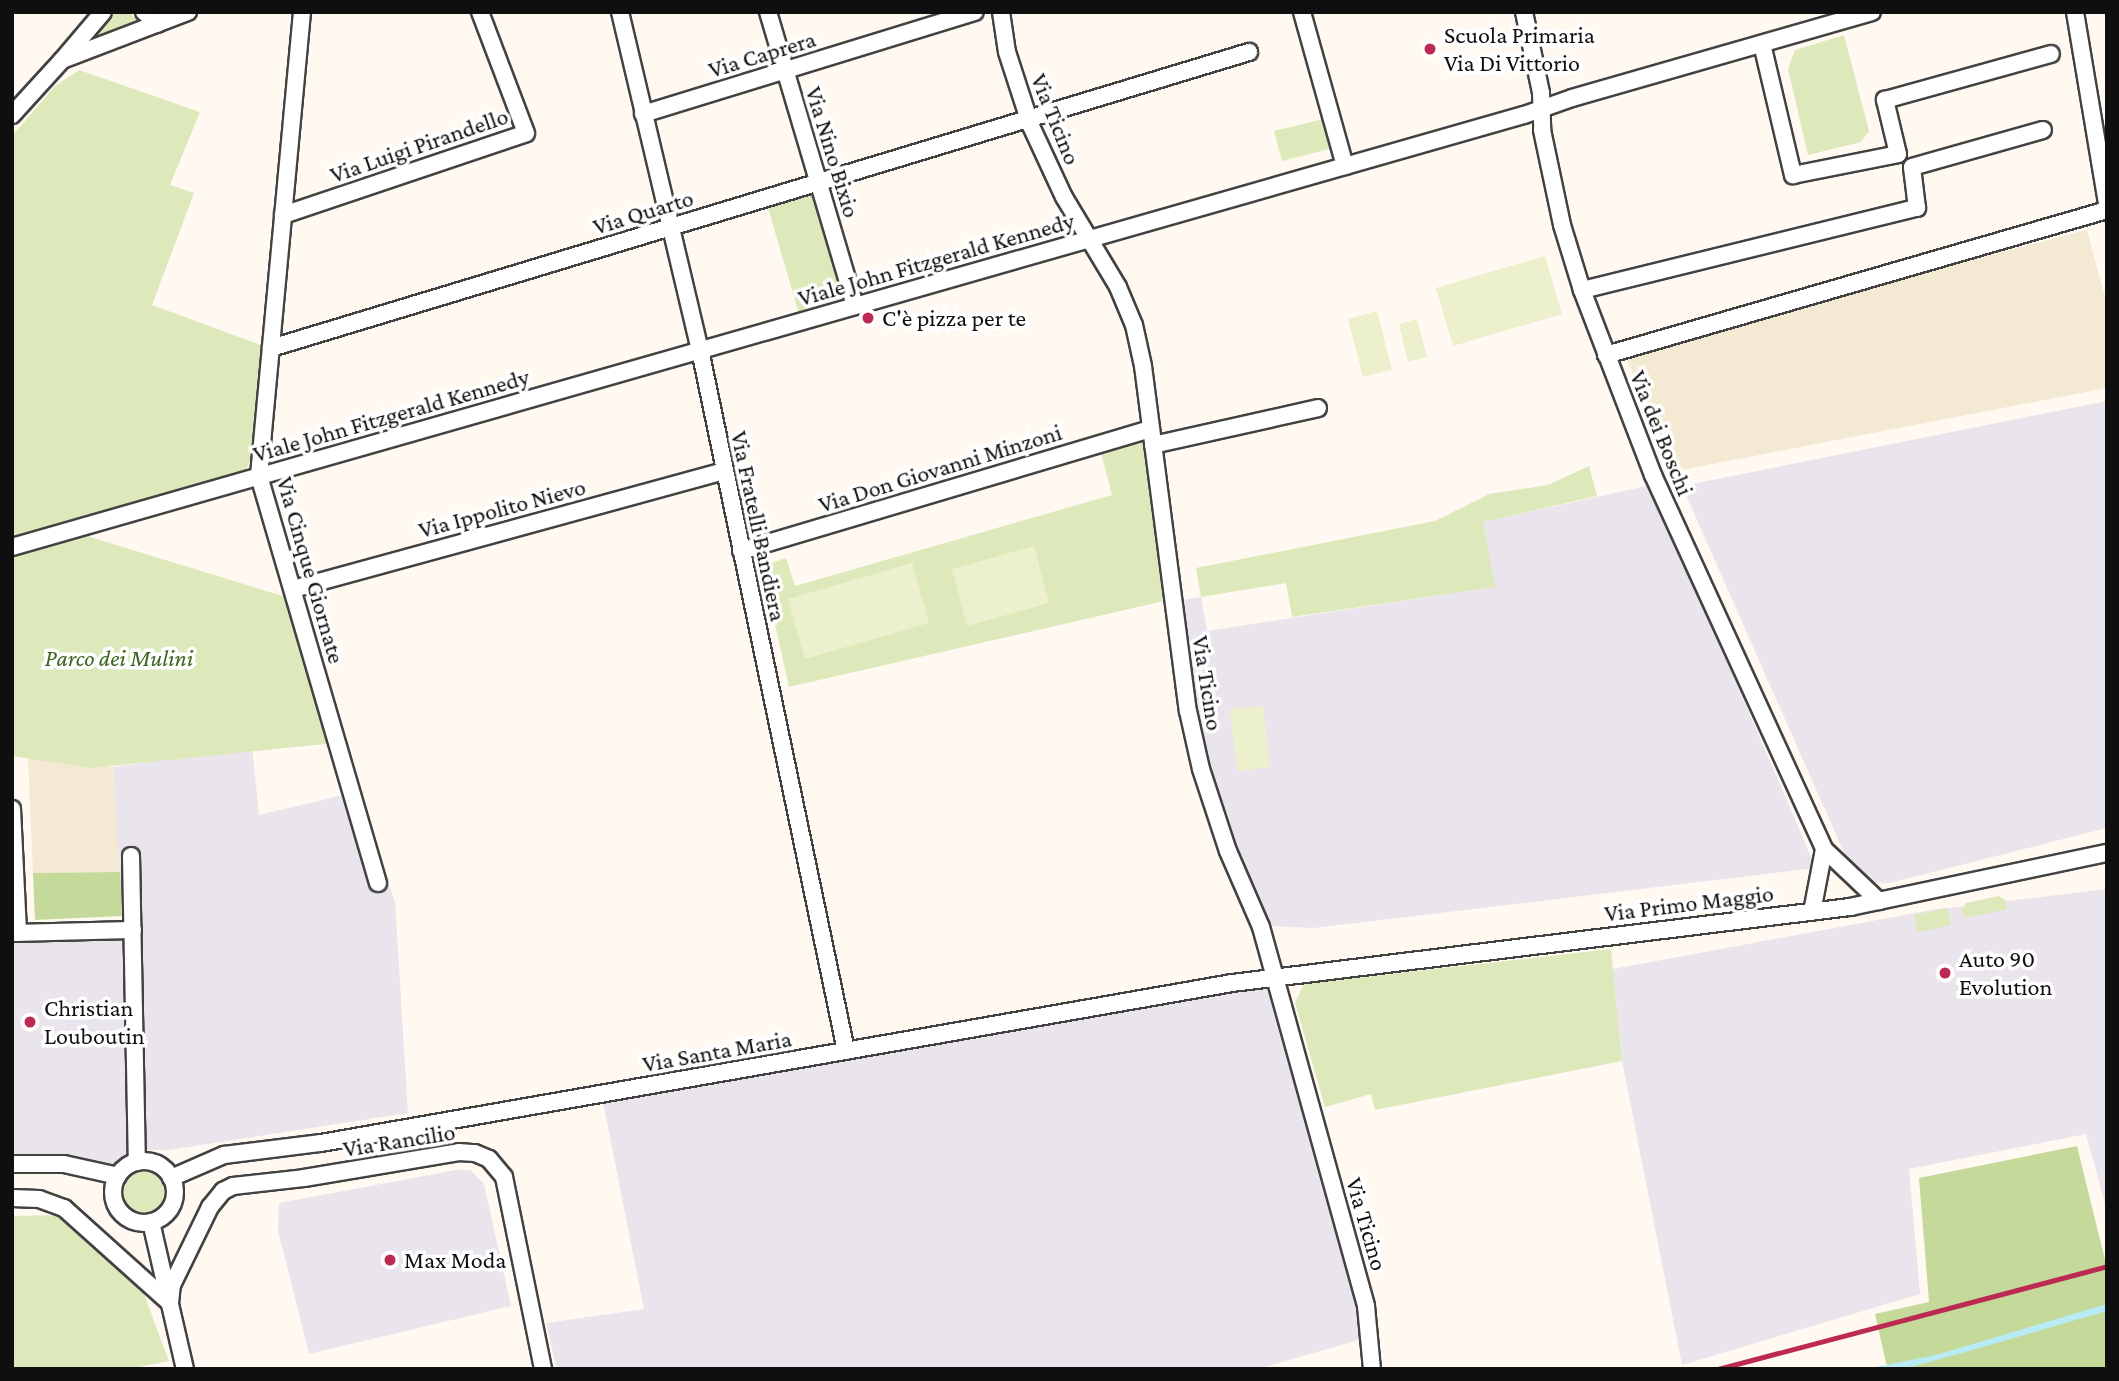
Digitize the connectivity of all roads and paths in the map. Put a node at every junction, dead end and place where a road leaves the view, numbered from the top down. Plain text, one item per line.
1 (103, 12) edge
2 (144, 12) edge
3 (302, 12) edge
4 (480, 12) edge
5 (620, 12) edge
6 (768, 12) edge
7 (975, 12) edge
8 (1001, 12) edge
9 (1302, 12) edge
10 (1524, 12) edge
11 (1872, 12) edge
12 (2075, 12) edge
13 (172, 16) edge
14 (1762, 44) junction
15 (1249, 52) dead end
16 (2051, 54) dead end
17 (62, 60) junction
18 (785, 71) junction
19 (1541, 109) junction
20 (14, 111) edge
21 (643, 114) junction
22 (1028, 118) junction
23 (2043, 130) dead end
24 (1345, 166) junction
25 (819, 183) junction
26 (2107, 207) edge
27 (283, 215) junction
28 (669, 228) junction
29 (1088, 240) junction
30 (1581, 290) junction
31 (855, 305) junction
32 (271, 348) junction
33 (700, 350) junction
34 (1606, 355) junction
35 (1318, 408) dead end
36 (1152, 437) junction
37 (724, 471) junction
38 (259, 476) junction
39 (12, 547) edge
40 (741, 551) junction
41 (293, 589) junction
42 (12, 808) edge
43 (1824, 849) junction
44 (2107, 853) edge
45 (131, 856) dead end
46 (1818, 881) junction
47 (378, 883) dead end
48 (1879, 901) junction
49 (1840, 908) junction
50 (1812, 912) junction
51 (132, 930) junction
52 (15, 933) edge
53 (1274, 976) junction
54 (846, 1051) junction
55 (137, 1162) junction
56 (12, 1164) edge
57 (118, 1176) junction
58 (171, 1178) junction
59 (12, 1198) edge
60 (151, 1222) junction
61 (170, 1303) junction
62 (185, 1369) edge
63 (543, 1369) edge
64 (1372, 1369) edge

1 - 17 street
2 - 13 street
3 - 27 street, Via Cinque Giornate
4 - 27 street, Via Luigi Pirandello
5 - 21 street, Via Fratelli Bandiera
6 - 18 street, Via Nino Bixio
7 - 18 street, Via Caprera
8 - 22 street, Via Ticino
9 - 24 street
10 - 19 street, Via dei Boschi
11 - 14 street, Viale John Fitzgerald Kennedy
12 - 26 street
13 - 17 street
14 - 16 street
14 - 19 street, Viale John Fitzgerald Kennedy
15 - 22 street, Via Quarto
17 - 20 street
18 - 21 street, Via Caprera
18 - 25 street, Via Nino Bixio
19 - 24 street, Viale John Fitzgerald Kennedy
19 - 30 street, Via dei Boschi
21 - 28 street, Via Fratelli Bandiera
22 - 25 street, Via Quarto
22 - 29 street, Via Ticino
23 - 30 street
24 - 29 street, Viale John Fitzgerald Kennedy
25 - 28 street, Via Quarto
25 - 31 street, Via Nino Bixio
26 - 34 street
27 - 32 street, Via Cinque Giornate
28 - 32 street, Via Quarto
28 - 33 street, Via Fratelli Bandiera
29 - 31 street, Viale John Fitzgerald Kennedy
29 - 36 street, Via Ticino
30 - 34 street, Via dei Boschi
31 - 33 street, Viale John Fitzgerald Kennedy
32 - 38 street, Via Cinque Giornate
33 - 37 street, Via Fratelli Bandiera
33 - 38 street, Viale John Fitzgerald Kennedy
34 - 43 street, Via dei Boschi
35 - 36 street, Via Don Giovanni Minzoni
36 - 40 street, Via Don Giovanni Minzoni
36 - 53 street, Via Ticino
37 - 40 street, Via Fratelli Bandiera
37 - 41 street, Via Ippolito Nievo
38 - 39 street, Viale John Fitzgerald Kennedy
38 - 41 street, Via Cinque Giornate
40 - 54 street, Via Fratelli Bandiera
41 - 47 street, Via Cinque Giornate
42 - 52 street
43 - 46 street
43 - 48 street, Via dei Boschi
44 - 48 street, Via Primo Maggio
45 - 51 street
46 - 49 street
46 - 50 street
48 - 49 street, Via Primo Maggio
49 - 50 street, Via Primo Maggio
50 - 53 street, Via Primo Maggio
51 - 52 street
51 - 55 street
53 - 54 street, Via Santa Maria
53 - 64 street, Via Ticino
54 - 58 street, Via Santa Maria
55 - 57 street
55 - 58 street
56 - 57 street
57 - 60 street
58 - 60 street
59 - 61 street
60 - 61 street
61 - 62 street
61 - 63 street, Via Rancilio

